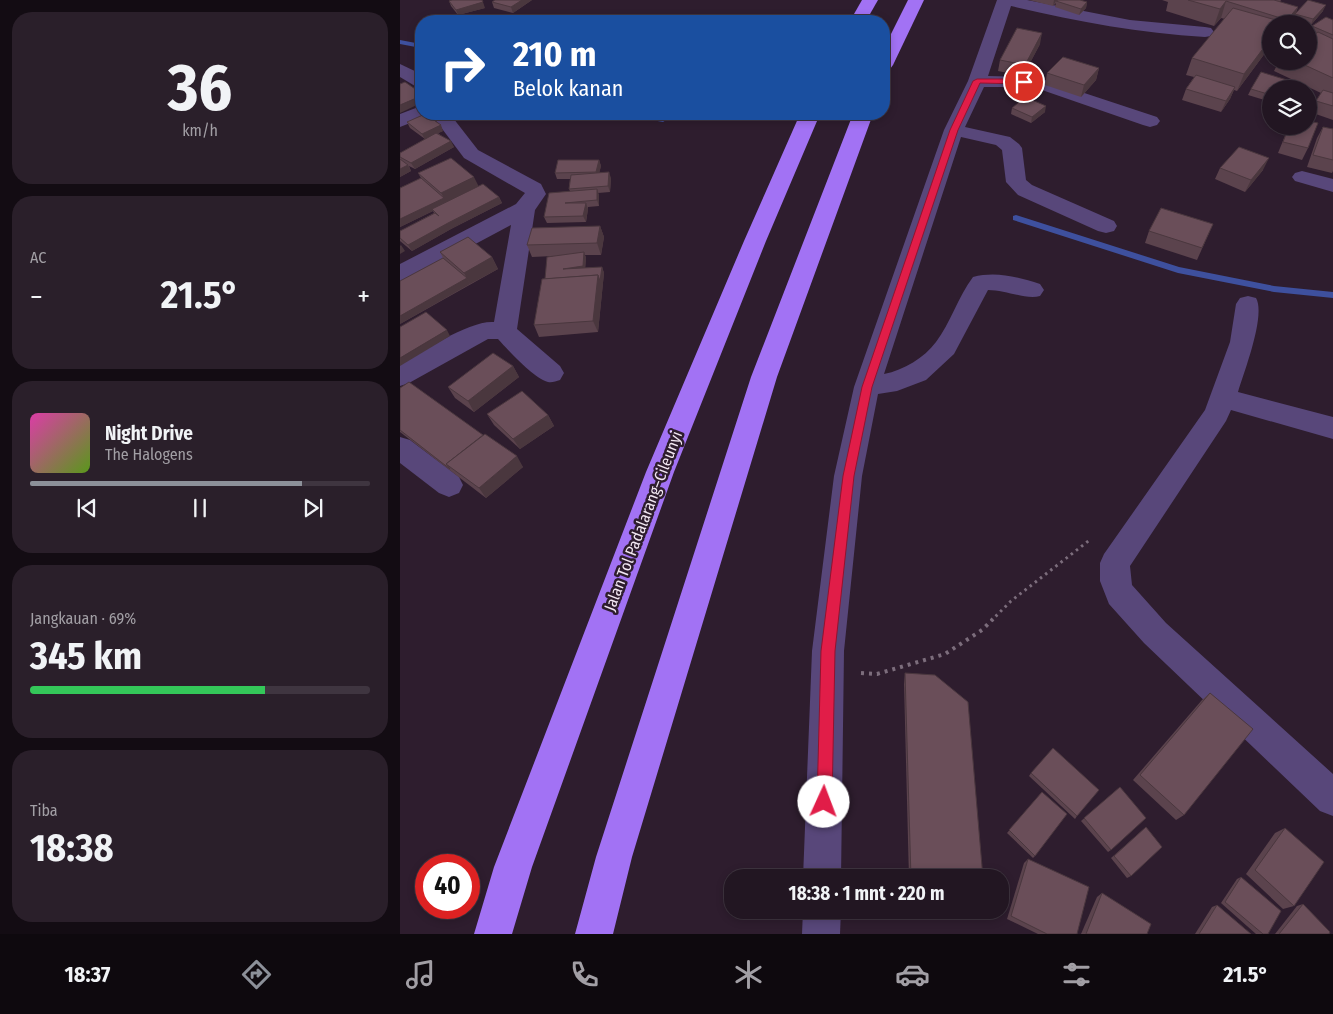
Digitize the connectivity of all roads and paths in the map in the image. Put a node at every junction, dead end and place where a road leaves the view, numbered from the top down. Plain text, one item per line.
1 (870, 0) edge
2 (916, 0) edge
3 (1006, 0) edge
4 (861, 15) edge
5 (1205, 32) dead end
6 (890, 53) edge
7 (400, 69) edge
8 (415, 78) edge
9 (977, 81) junction
10 (415, 115) edge
11 (443, 120) edge
12 (807, 120) edge
13 (861, 120) edge
14 (400, 121) edge
15 (1150, 121) dead end
16 (954, 130) junction
17 (1302, 177) dead end
18 (1333, 186) edge
19 (524, 209) junction
20 (1106, 226) dead end
21 (400, 274) edge
22 (1032, 290) dead end
23 (1248, 304) dead end
24 (506, 331) junction
25 (551, 373) dead end
26 (400, 376) edge
27 (867, 387) junction
28 (1223, 398) junction
29 (1333, 428) edge
30 (400, 448) edge
31 (449, 485) dead end
32 (1133, 537) junction
33 (828, 670) junction
34 (1333, 798) edge
35 (822, 869) edge
36 (822, 919) edge
37 (493, 934) edge
38 (594, 934) edge
39 (821, 934) edge

1 - 4 highway
2 - 6 highway
3 - 5 street
3 - 9 street
7 - 8 street
9 - 15 street
9 - 16 street
10 - 14 street
11 - 19 street
12 - 37 highway, Jalan Tol Padalarang–Cileunyi
13 - 38 highway
16 - 20 street
16 - 27 street
17 - 18 street
19 - 21 street
19 - 24 street
22 - 27 street
23 - 28 street
24 - 25 street
24 - 26 street
27 - 33 street
28 - 29 street
28 - 32 street
30 - 31 street
32 - 33 path
32 - 34 street
33 - 35 street
36 - 39 street

